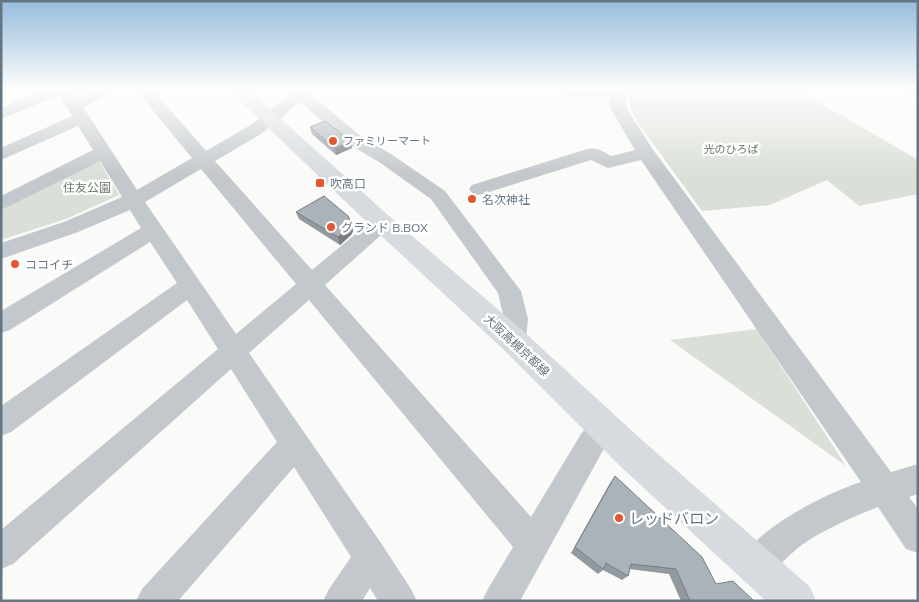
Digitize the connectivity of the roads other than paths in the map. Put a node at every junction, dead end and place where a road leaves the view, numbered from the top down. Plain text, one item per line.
1 (48, 118) edge
2 (80, 118) edge
3 (167, 118) edge
4 (269, 118) joint
5 (330, 118) edge
6 (624, 118) edge
7 (102, 152) junction
8 (646, 153) junction
9 (1, 156) edge
10 (202, 160) junction
11 (479, 189) dead end
12 (134, 200) junction
13 (1, 204) edge
14 (382, 223) junction
15 (154, 230) junction
16 (1, 251) edge
17 (190, 286) junction
18 (310, 287) junction
19 (1, 323) edge
20 (513, 340) junction
21 (235, 351) junction
22 (1, 423) edge
23 (603, 426) junction
24 (295, 444) junction
25 (918, 478) edge
26 (883, 489) junction
27 (918, 537) edge
28 (533, 545) junction
29 (1, 552) edge
30 (371, 558) junction
31 (756, 564) junction
32 (154, 601) edge
33 (341, 601) edge
34 (399, 601) edge
35 (500, 601) edge
36 (796, 601) edge

1 - 9 street
2 - 7 street
3 - 10 street
4 - 10 street
4 - 14 main road, 大阪高槻京都線
5 - 20 street
6 - 8 street
7 - 12 street
7 - 13 street
8 - 11 street
8 - 26 street
10 - 12 street
10 - 18 street
12 - 15 street
12 - 16 street
14 - 18 street
14 - 20 main road, 大阪高槻京都線
15 - 17 street
15 - 19 street
17 - 21 street
17 - 22 street
18 - 21 street
18 - 28 street
20 - 23 main road, 大阪高槻京都線
21 - 24 street
21 - 29 street
23 - 28 street
23 - 31 main road, 大阪高槻京都線
24 - 30 street
24 - 32 street
25 - 26 street
26 - 27 street
26 - 31 street
28 - 35 street
30 - 33 street
30 - 34 street
31 - 36 main road, 大阪高槻京都線

